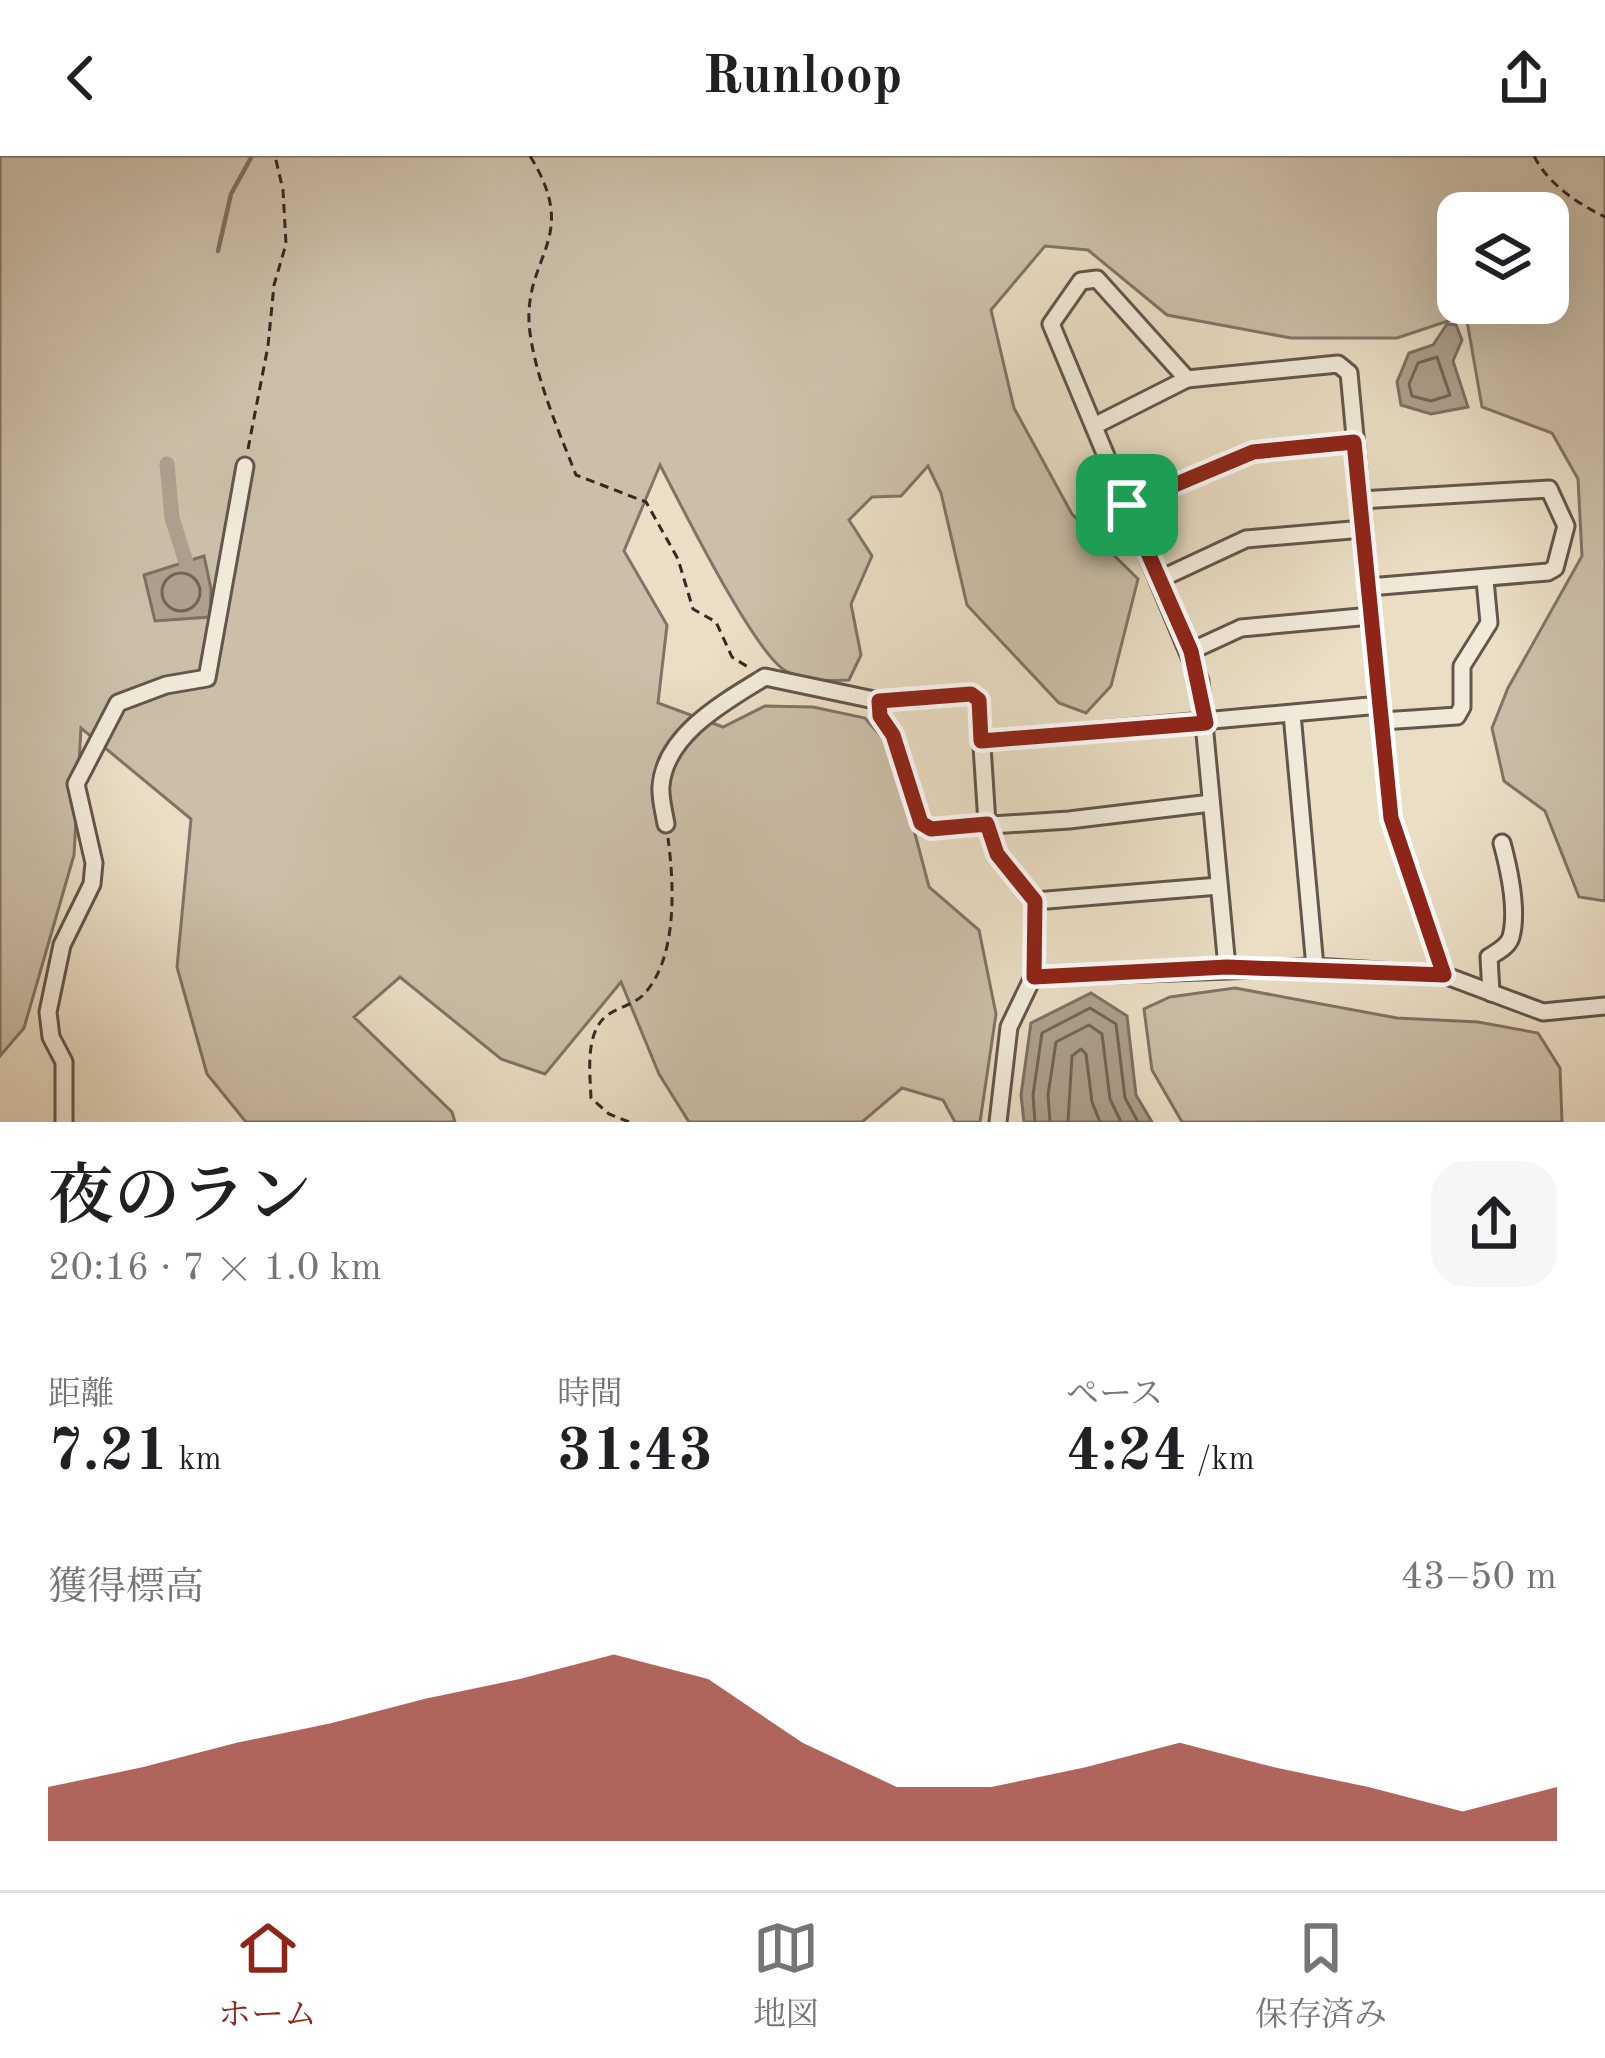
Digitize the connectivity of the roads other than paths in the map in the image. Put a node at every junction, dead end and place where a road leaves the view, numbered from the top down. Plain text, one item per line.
1 (1187, 379) junction
2 (1094, 426) junction
3 (1354, 442) junction
4 (245, 466) road end
5 (1360, 500) junction
6 (1127, 505) junction
7 (1363, 530) junction
8 (1158, 580) junction
9 (1485, 580) junction
10 (1369, 587) junction
11 (1371, 616) junction
12 (1191, 651) junction
13 (879, 701) junction
14 (1381, 713) junction
15 (1292, 714) junction
16 (1206, 723) junction
17 (981, 741) junction
18 (1211, 803) junction
19 (666, 824) road end
20 (987, 824) junction
21 (1502, 843) dead end
22 (1219, 886) junction
23 (1035, 901) junction
24 (1227, 967) junction
25 (1315, 967) junction
26 (1444, 975) junction
27 (1034, 977) junction
28 (1491, 993) junction
29 (1605, 1006) edge
30 (64, 1122) edge
31 (998, 1122) edge

1 - 2 street
1 - 2 street
1 - 3 street
2 - 6 street
3 - 5 street
3 - 6 street
4 - 30 street
5 - 7 street
5 - 9 street
6 - 8 street
7 - 8 street
7 - 10 street
8 - 12 street
9 - 10 street
9 - 14 street
10 - 11 street
11 - 12 street
11 - 14 street
12 - 16 street
13 - 17 street
13 - 19 street
13 - 20 street
14 - 15 street
14 - 26 street
15 - 16 street
15 - 25 street
16 - 17 street
16 - 18 street
17 - 20 street
18 - 20 street
18 - 22 street
20 - 23 street
21 - 28 street
22 - 23 street
22 - 24 street
23 - 27 street
24 - 25 street
24 - 27 street
25 - 26 street
26 - 28 street
27 - 31 street
28 - 29 street

